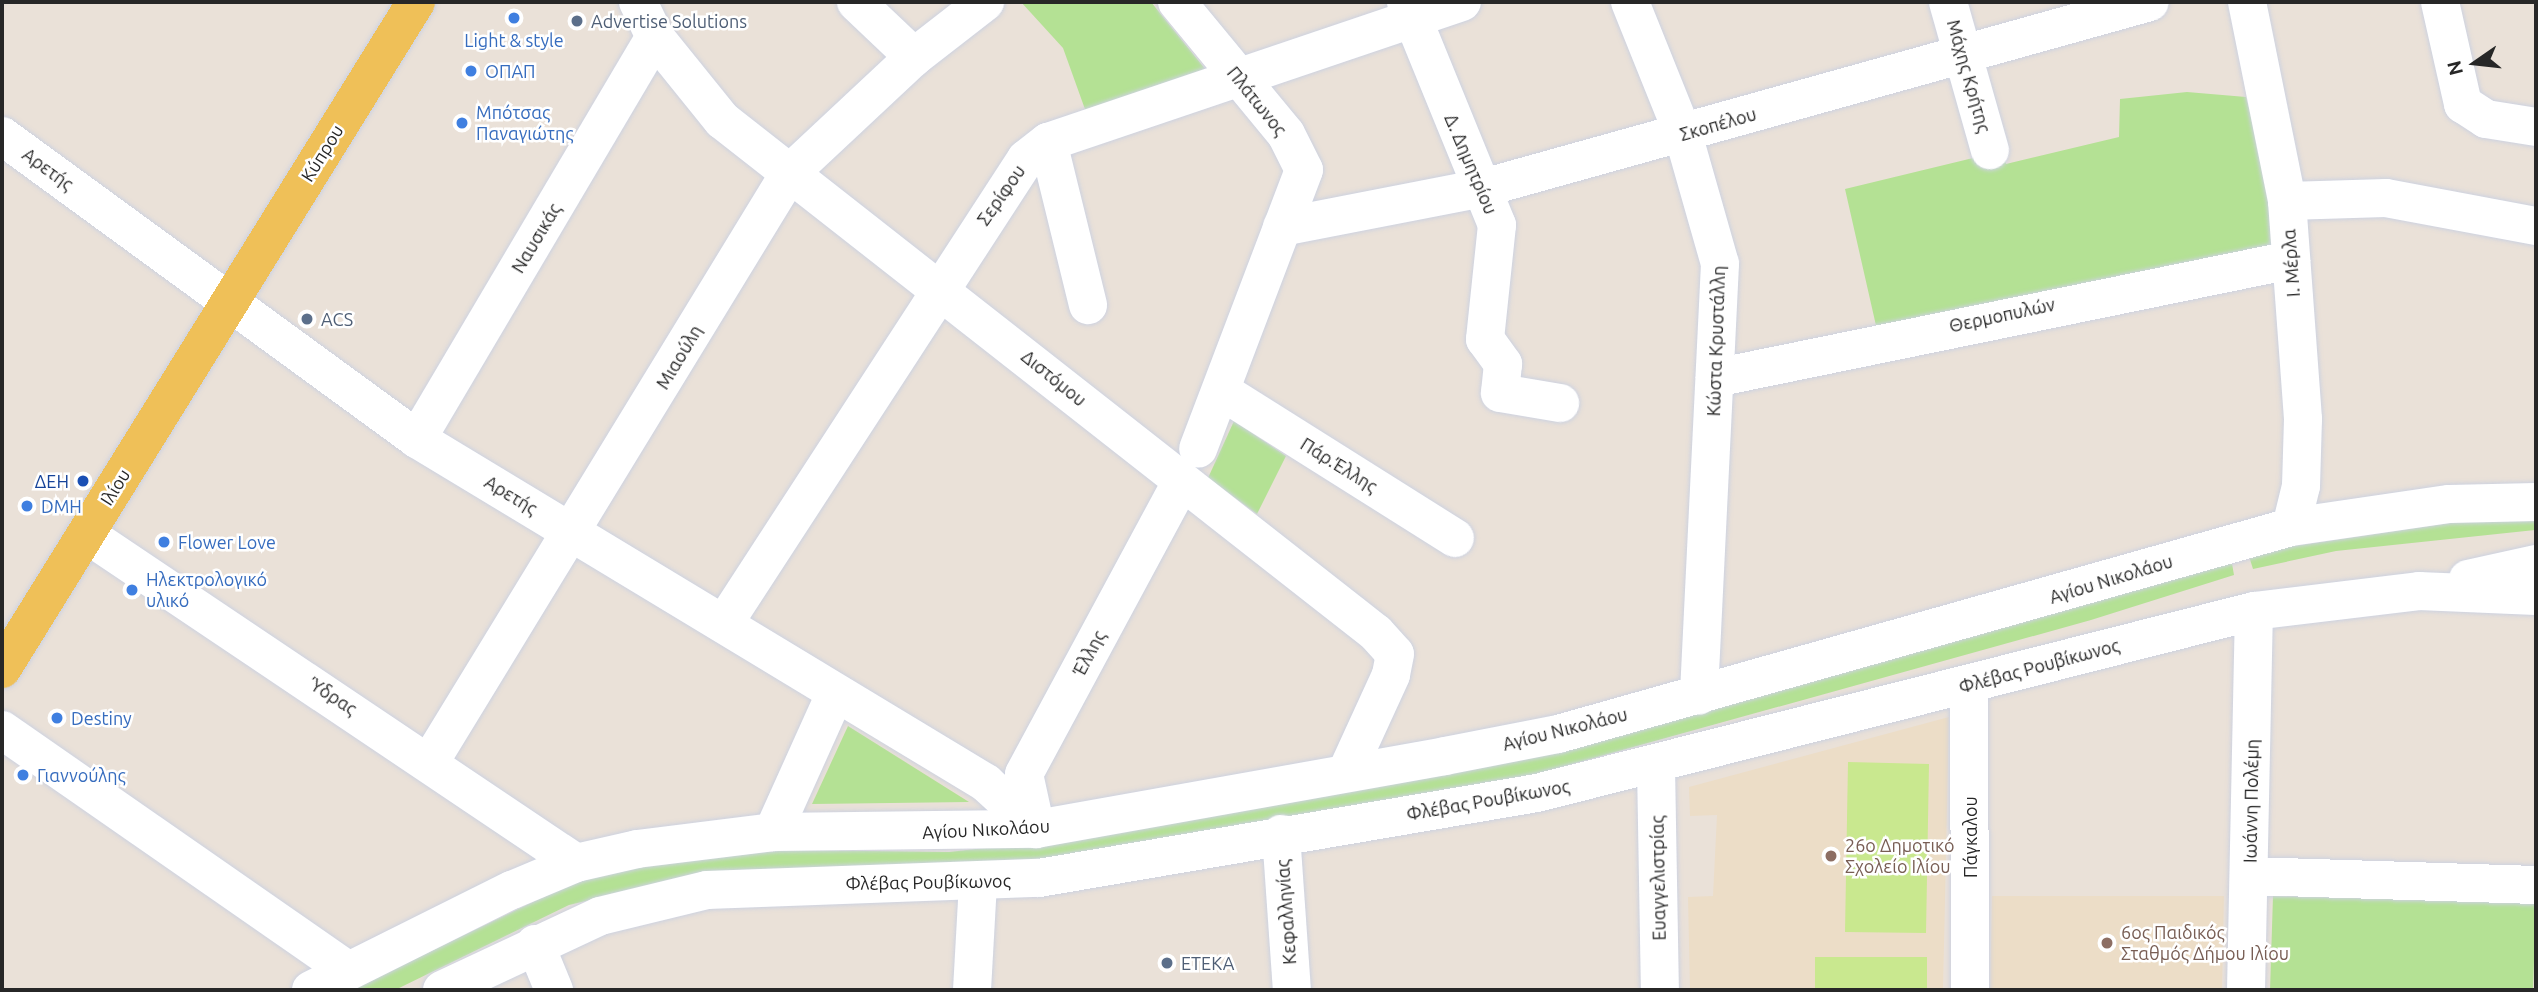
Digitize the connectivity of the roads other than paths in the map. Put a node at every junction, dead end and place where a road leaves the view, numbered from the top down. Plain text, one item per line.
1 (416, 2) edge
2 (638, 2) edge
3 (856, 2) edge
4 (985, 2) edge
5 (1177, 2) edge
6 (1462, 2) edge
7 (1630, 2) edge
8 (1948, 2) edge
9 (2150, 2) edge
10 (2247, 2) edge
11 (2440, 2) edge
12 (1409, 9) edge
13 (655, 37) junction
14 (1963, 52) junction
15 (914, 57) junction
16 (1239, 78) junction
17 (2536, 127) edge
18 (1683, 134) junction
19 (2, 136) edge
20 (1048, 142) junction
21 (1990, 150) dead end
22 (789, 174) junction
23 (1483, 188) junction
24 (2287, 201) junction
25 (2536, 226) edge
26 (1277, 238) junction
27 (2291, 260) junction
28 (937, 288) junction
29 (228, 304) junction
30 (1087, 305) dead end
31 (1715, 378) junction
32 (1223, 392) junction
33 (1560, 403) dead end
34 (417, 439) junction
35 (1190, 466) junction
36 (2536, 502) edge
37 (2291, 527) junction
38 (574, 533) junction
39 (86, 534) junction
40 (1455, 538) dead end
41 (2536, 564) edge
42 (2418, 591) junction
43 (2536, 596) edge
44 (2254, 611) junction
45 (725, 622) junction
46 (2, 669) edge
47 (1969, 684) junction
48 (835, 694) junction
49 (1699, 695) junction
50 (2, 730) edge
51 (431, 760) junction
52 (1656, 766) junction
53 (1347, 771) junction
54 (1036, 829) junction
55 (773, 832) junction
56 (1281, 834) junction
57 (576, 863) junction
58 (978, 883) junction
59 (2249, 884) junction
60 (2536, 885) edge
61 (535, 944) junction
62 (347, 970) junction
63 (311, 990) edge
64 (442, 990) edge
65 (554, 990) edge
66 (972, 990) edge
67 (1292, 990) edge
68 (1660, 990) edge
69 (1970, 990) edge
70 (2246, 990) edge

1 - 29 main road, Κύπρου
2 - 13 street, Διστόμου
3 - 15 street
4 - 15 street, Μιαούλη
5 - 16 street, Πλάτωνος
6 - 12 street, Σερίφου
7 - 18 street, Κώστα Κρυστάλλη
8 - 14 street, Μάχης Κρήτης
9 - 14 street, Σκοπέλου
10 - 24 street, Ι. Μέρλα
11 - 17 street
12 - 16 street, Σερίφου
12 - 23 street, Δ. Δημητρίου
13 - 22 street, Διστόμου
13 - 34 street, Ναυσικάς
14 - 18 street, Σκοπέλου
14 - 21 street, Μάχης Κρήτης
15 - 22 street, Μιαούλη
16 - 20 street, Σερίφου
16 - 26 street, Πλάτωνος
18 - 23 street, Σκοπέλου
18 - 31 street, Κώστα Κρυστάλλη
19 - 29 street, Αρετής
20 - 28 street, Σερίφου
20 - 30 street
22 - 28 street, Διστόμου
22 - 38 street, Μιαούλη
23 - 26 street, Σκοπέλου
23 - 33 street, Δ. Δημητρίου
24 - 25 street
24 - 27 street, Ι. Μέρλα
26 - 32 street, Έλλης
27 - 31 street, Θερμοπυλών
27 - 37 street, Ι. Μέρλα
28 - 35 street, Διστόμου
28 - 45 street, Σερίφου
29 - 34 street, Αρετής
29 - 39 main road, Ιλίου
31 - 49 street, Κώστα Κρυστάλλη
32 - 35 street, Έλλης
32 - 40 street, Πάρ.Έλλης
34 - 38 street, Αρετής
35 - 53 street, Διστόμου
35 - 54 street, Έλλης
36 - 37 street, Αγίου Νικολάου
37 - 49 street, Αγίου Νικολάου
38 - 45 street, Αρετής
38 - 51 street, Μιαούλη
39 - 46 main road, Ιλίου
39 - 51 street, Ύδρας
41 - 42 street
42 - 43 street, Φλέβας Ρουβίκωνος
42 - 44 street, Φλέβας Ρουβίκωνος
44 - 47 street, Φλέβας Ρουβίκωνος
44 - 59 street, Ιωάννη Πολέμη
45 - 48 street, Αρετής
47 - 52 street, Φλέβας Ρουβίκωνος
47 - 69 street, Πάγκαλου
48 - 54 street, Αρετής
48 - 55 street
49 - 53 street, Αγίου Νικολάου
50 - 62 street
51 - 57 street, Ύδρας
52 - 56 street, Φλέβας Ρουβίκωνος
52 - 68 street, Ευαγγελιστρίας
53 - 54 street, Αγίου Νικολάου
54 - 55 street, Αγίου Νικολάου
55 - 57 street, Αγίου Νικολάου
56 - 58 street, Φλέβας Ρουβίκωνος
56 - 67 street, Κεφαλληνίας
57 - 62 street
58 - 61 street, Φλέβας Ρουβίκωνος
58 - 66 street
59 - 60 street
59 - 70 street, Ιωάννη Πολέμη
61 - 64 street, Φλέβας Ρουβίκωνος
61 - 65 street
62 - 63 street

